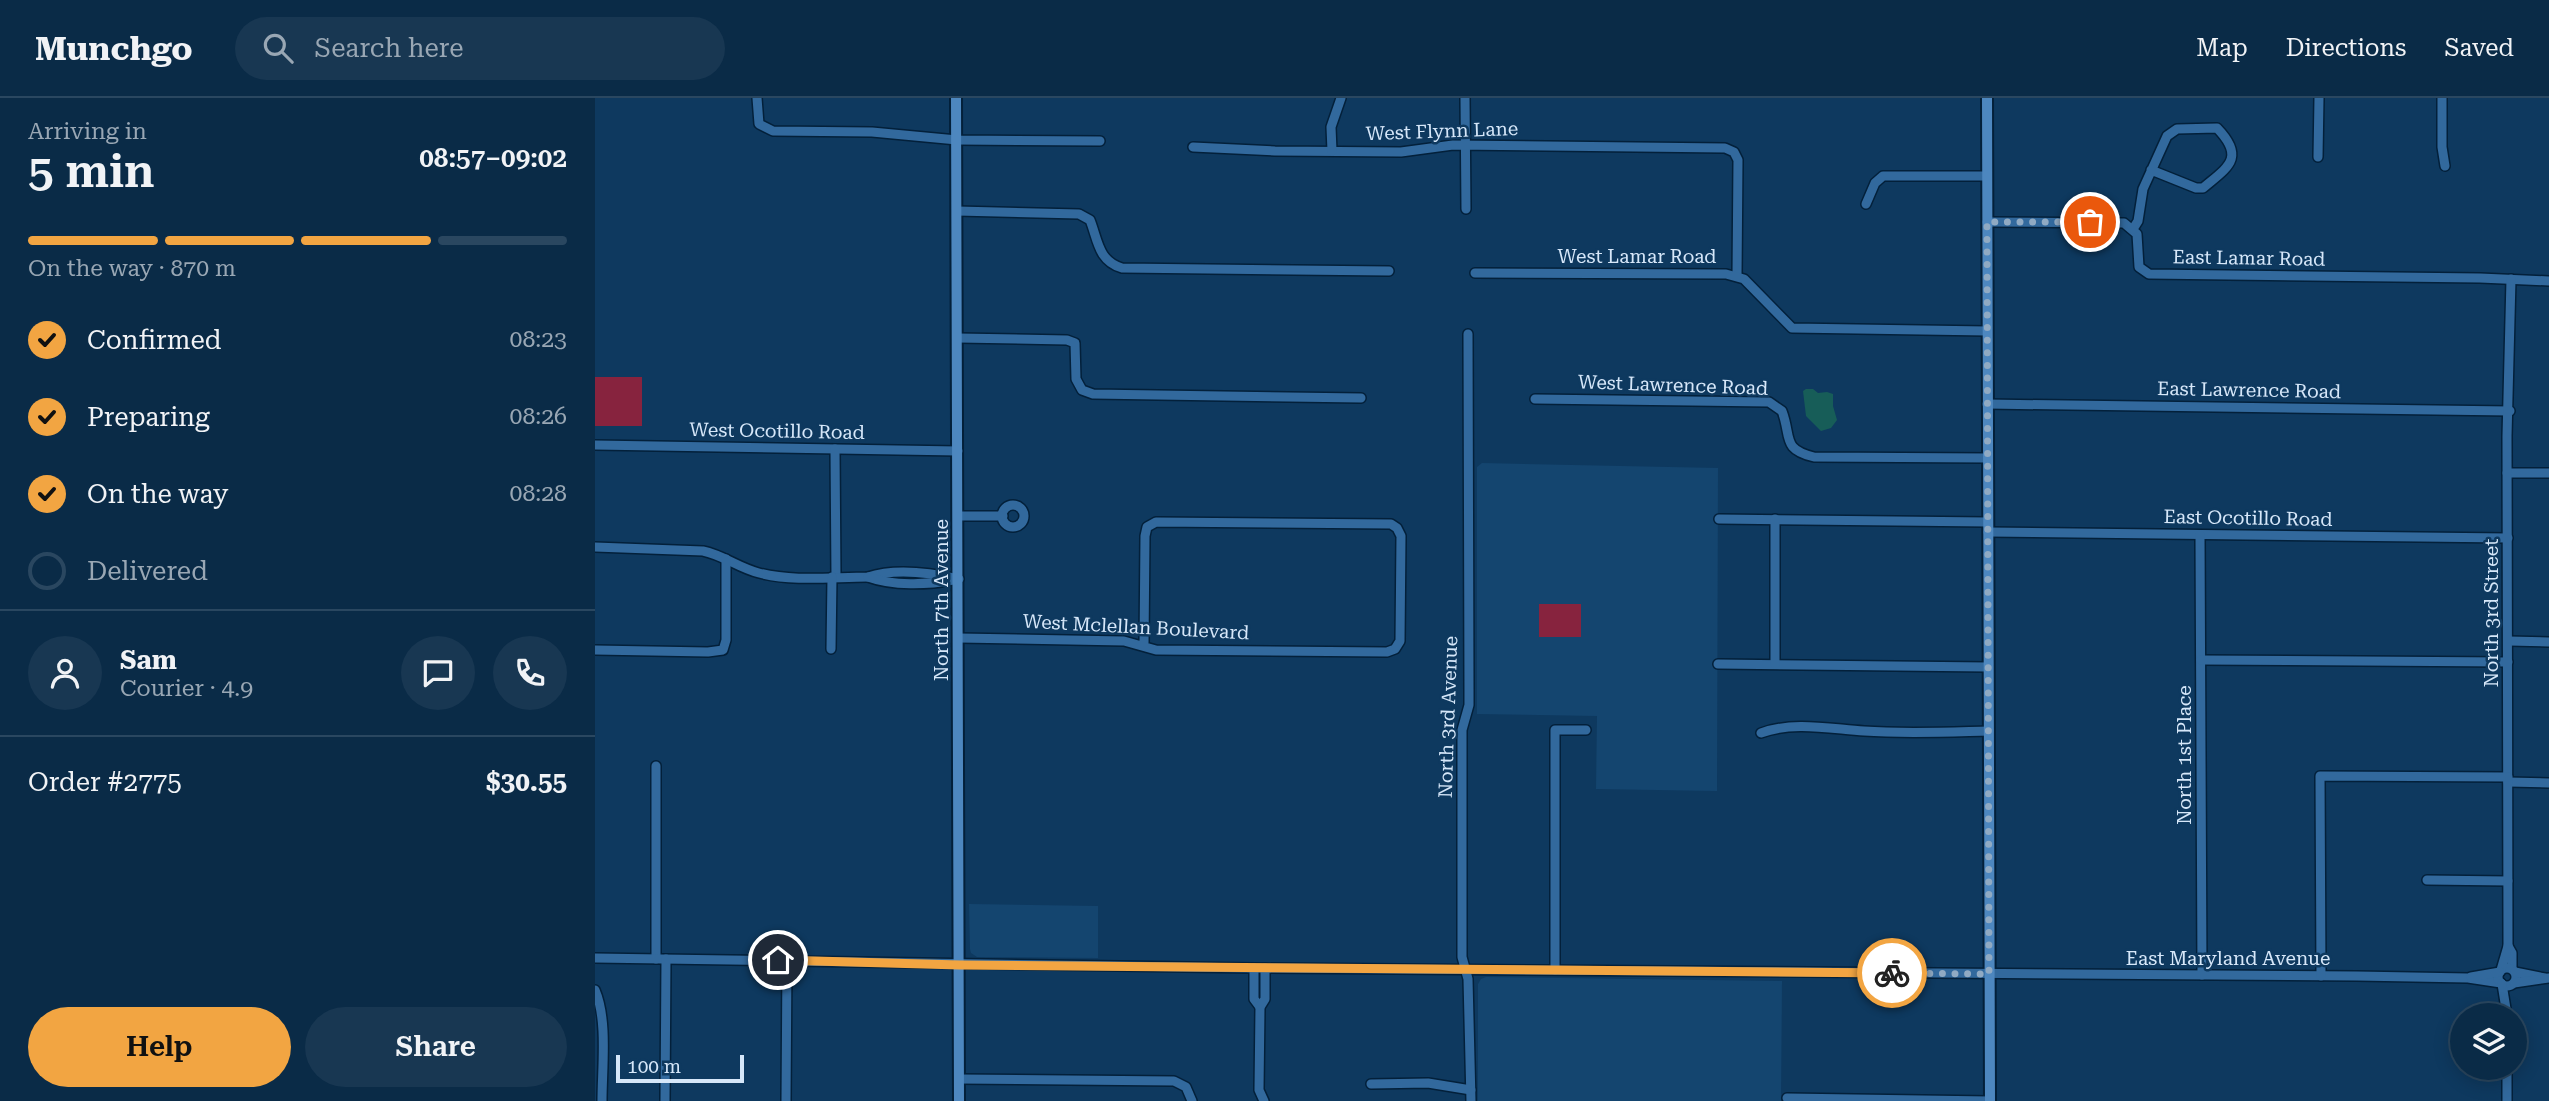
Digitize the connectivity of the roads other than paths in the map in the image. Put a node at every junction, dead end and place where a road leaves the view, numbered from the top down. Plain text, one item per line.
1 (757, 98) edge
2 (956, 98) edge
3 (1341, 98) edge
4 (1465, 98) edge
5 (1987, 98) edge
6 (2319, 98) edge
7 (2442, 98) edge
8 (957, 141) junction
9 (1100, 141) dead end
10 (1465, 145) junction
11 (1193, 147) dead end
12 (1332, 151) junction
13 (2318, 157) dead end
14 (2445, 166) dead end
15 (2151, 170) junction
16 (1987, 176) junction
17 (1865, 204) dead end
18 (1466, 209) dead end
19 (957, 211) junction
20 (1987, 222) junction
21 (2133, 229) junction
22 (1389, 271) dead end
23 (1475, 273) dead end
24 (1737, 276) junction
25 (2511, 279) junction
26 (2549, 281) edge
27 (1987, 331) junction
28 (1468, 334) dead end
29 (958, 338) junction
30 (1361, 398) dead end
31 (1535, 399) dead end
32 (1987, 404) junction
33 (2509, 411) junction
34 (595, 445) edge
35 (835, 449) junction
36 (958, 451) junction
37 (1988, 458) junction
38 (2507, 473) junction
39 (2549, 473) edge
40 (958, 516) junction
41 (1003, 516) dead end
42 (1719, 519) dead end
43 (1775, 519) junction
44 (1988, 527) junction
45 (2200, 535) junction
46 (2508, 538) junction
47 (595, 547) edge
48 (726, 559) junction
49 (834, 577) junction
50 (959, 579) junction
51 (960, 638) junction
52 (2509, 641) junction
53 (2549, 642) edge
54 (1144, 645) junction
55 (831, 649) dead end
56 (595, 650) edge
57 (2201, 660) junction
58 (2508, 662) junction
59 (1719, 664) dead end
60 (1775, 664) junction
61 (1989, 667) junction
62 (1586, 730) dead end
63 (1989, 731) junction
64 (1761, 733) dead end
65 (656, 766) dead end
66 (2508, 780) junction
67 (2549, 783) edge
68 (2427, 880) dead end
69 (2508, 881) junction
70 (2508, 946) junction
71 (595, 958) edge
72 (661, 959) junction
73 (786, 960) junction
74 (960, 965) junction
75 (1259, 968) junction
76 (1466, 970) junction
77 (1555, 970) junction
78 (2501, 971) junction
79 (2514, 971) junction
80 (1989, 974) junction
81 (2202, 975) junction
82 (2321, 976) junction
83 (2468, 978) junction
84 (2548, 978) edge
85 (2507, 984) junction
86 (595, 990) edge
87 (2505, 1003) edge
88 (959, 1079) junction
89 (2507, 1080) edge
90 (1371, 1083) dead end
91 (1259, 1090) junction
92 (1471, 1090) junction
93 (1787, 1098) dead end
94 (601, 1101) edge
95 (665, 1101) edge
96 (786, 1101) edge
97 (959, 1101) edge
98 (1192, 1101) edge
99 (1254, 1101) edge
100 (1264, 1101) edge
101 (1471, 1101) edge
102 (1990, 1101) edge
103 (2507, 1101) edge

1 - 8 street
2 - 8 main road, North 7th Avenue
3 - 12 street
4 - 10 street
5 - 16 main road
6 - 13 street
7 - 14 street
8 - 9 street
8 - 19 main road, North 7th Avenue
10 - 12 street, West Flynn Lane
10 - 18 street
10 - 24 street, West Flynn Lane
11 - 12 street, West Flynn Lane
15 - 15 street
15 - 21 street
16 - 17 street
16 - 20 main road
19 - 22 street
19 - 29 main road, North 7th Avenue
20 - 21 street
20 - 27 main road
21 - 25 street, East Lamar Road
23 - 24 street, West Lamar Road
24 - 27 street, West Lamar Road
25 - 26 street, East Lamar Road
25 - 33 street, North 3rd Street
27 - 32 main road
28 - 76 street, North 3rd Avenue
29 - 30 street
29 - 36 main road, North 7th Avenue
31 - 37 street, West Lawrence Road
32 - 33 street, East Lawrence Road
32 - 37 main road
33 - 38 street, North 3rd Street
34 - 35 street, West Ocotillo Road
35 - 36 street, West Ocotillo Road
35 - 49 street
36 - 40 main road, North 7th Avenue
37 - 44 main road
38 - 39 street
38 - 46 street, North 3rd Street
40 - 41 street
40 - 50 main road, North 7th Avenue
42 - 43 street
43 - 44 street
43 - 60 street
44 - 45 street, East Ocotillo Road
44 - 61 main road
45 - 46 street, East Ocotillo Road
45 - 57 street, North 1st Place
46 - 52 street, North 3rd Street
47 - 48 street
48 - 49 street
48 - 56 street
49 - 50 street
49 - 55 street
50 - 51 main road, North 7th Avenue
51 - 54 street, West Mclellan Boulevard
51 - 74 main road, North 7th Avenue
52 - 53 street
52 - 58 street, North 3rd Street
54 - 54 street, West Mclellan Boulevard
57 - 58 street
57 - 81 street, North 1st Place
58 - 66 street, North 3rd Street
59 - 60 street
60 - 61 street
61 - 63 main road
62 - 77 street
63 - 64 street
63 - 80 main road
65 - 72 street
66 - 67 street
66 - 69 street, North 3rd Street
66 - 82 street
68 - 69 street
69 - 70 street, North 3rd Street
70 - 78 street, North 3rd Street
70 - 79 street, North 3rd Street
71 - 72 street, East Maryland Avenue
72 - 73 street, East Maryland Avenue
72 - 95 street
73 - 74 street, East Maryland Avenue
73 - 96 street
74 - 75 street, East Maryland Avenue
74 - 88 main road, North 7th Avenue
75 - 76 street, East Maryland Avenue
75 - 91 street
76 - 77 street, East Maryland Avenue
76 - 92 street, North 3rd Avenue
77 - 80 street, East Maryland Avenue
78 - 79 street, East Maryland Avenue
78 - 83 street, East Maryland Avenue
78 - 85 street
79 - 84 street, East Maryland Avenue
79 - 85 street
80 - 81 street, East Maryland Avenue
80 - 102 main road
81 - 82 street, East Maryland Avenue
82 - 83 street, East Maryland Avenue
83 - 85 street, East Maryland Avenue
84 - 85 street, East Maryland Avenue
85 - 87 street
86 - 94 street
88 - 97 main road, North 7th Avenue
88 - 98 street
89 - 103 street
90 - 92 street
91 - 99 street
91 - 100 street
92 - 101 street, North 3rd Avenue
93 - 102 street

